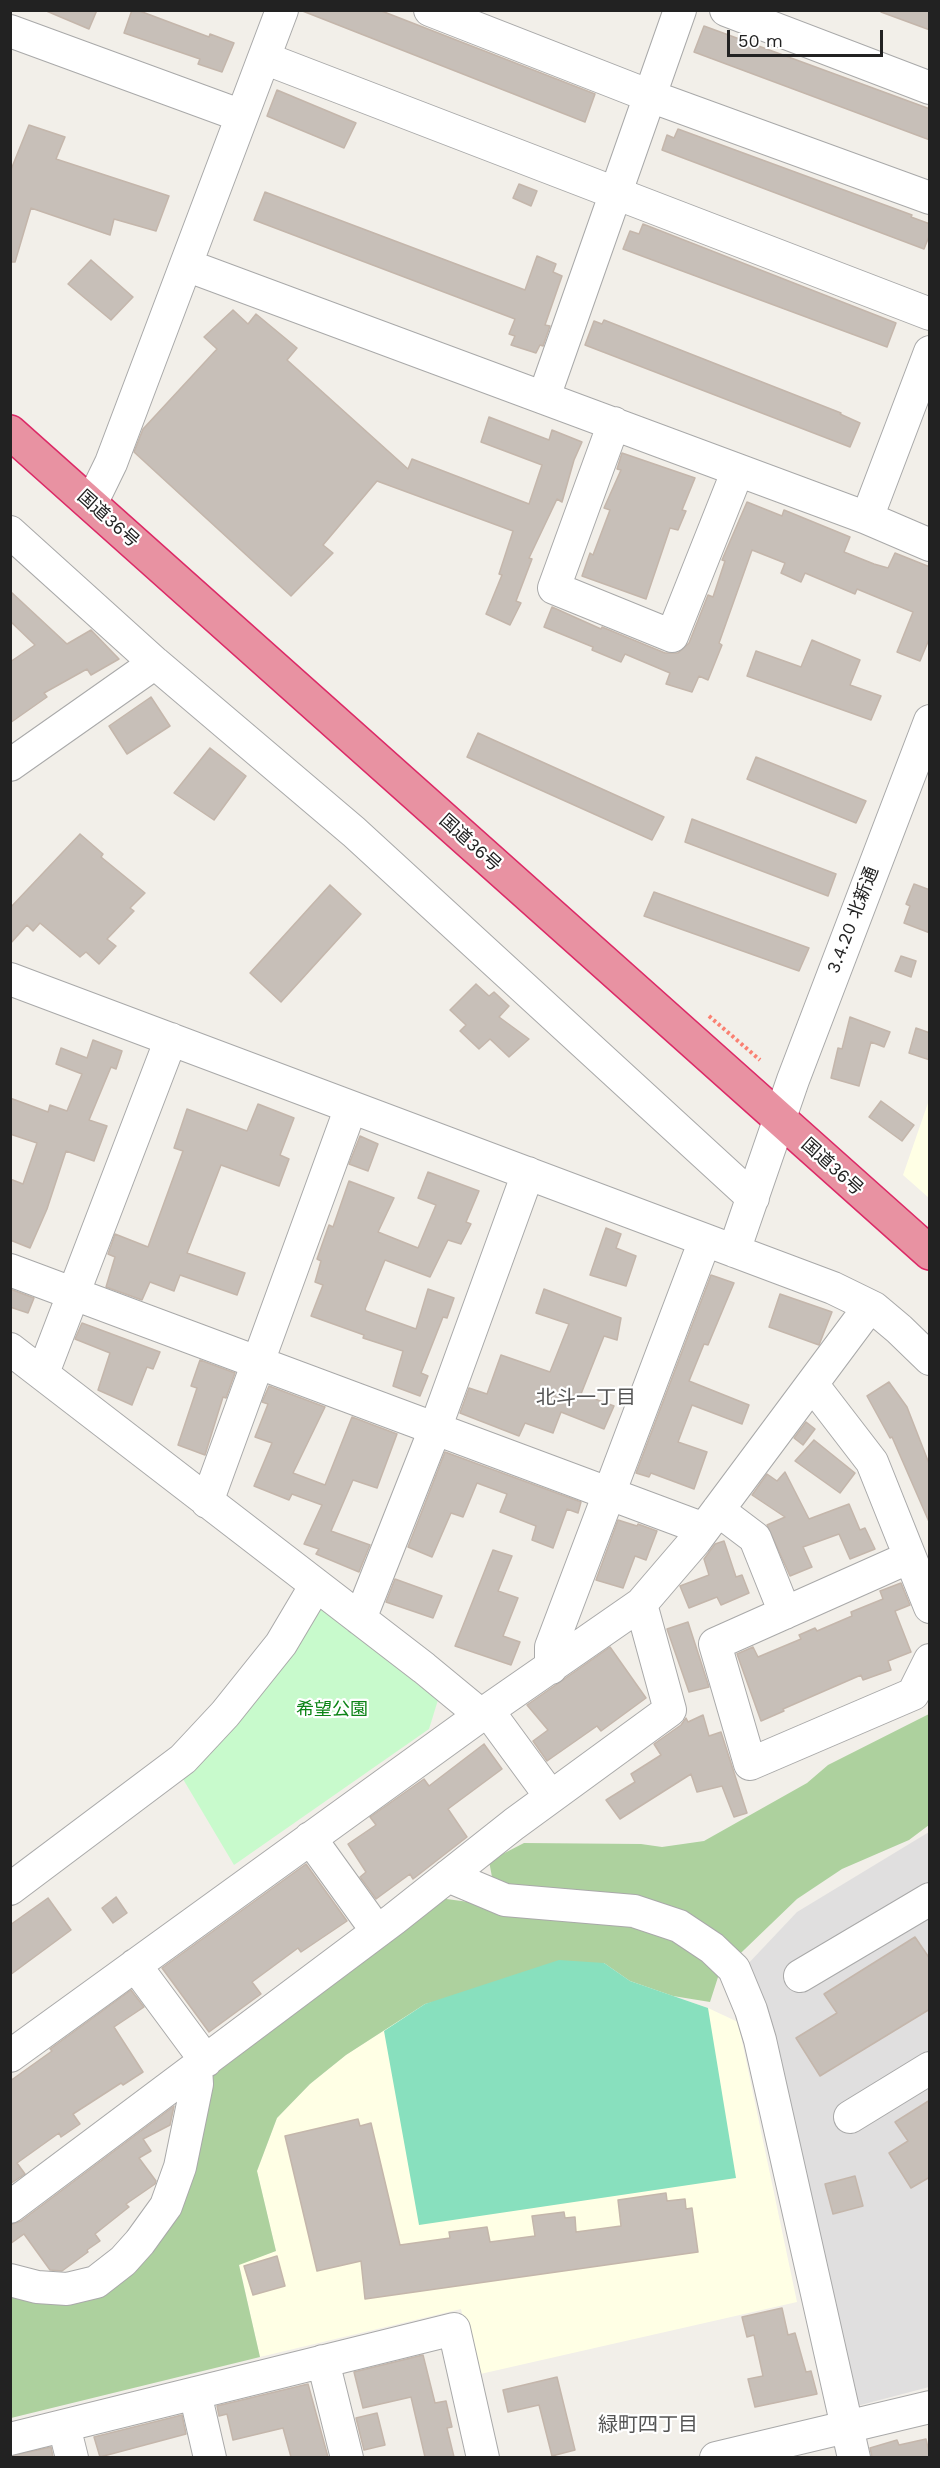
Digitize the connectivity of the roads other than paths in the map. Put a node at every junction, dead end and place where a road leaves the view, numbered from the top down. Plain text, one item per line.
1 (282, 10) edge
2 (430, 10) edge
3 (680, 10) edge
4 (726, 10) edge
5 (10, 31) edge
6 (264, 58) junction
7 (930, 87) edge
8 (650, 96) junction
9 (242, 116) junction
10 (616, 194) junction
11 (930, 198) edge
12 (186, 265) junction
13 (930, 314) edge
14 (930, 352) edge
15 (544, 397) junction
16 (614, 423) junction
17 (10, 432) edge
18 (738, 470) junction
19 (90, 504) junction
20 (867, 518) junction
21 (10, 532) edge
22 (930, 545) edge
23 (155, 663) junction
24 (929, 725) edge
25 (10, 765) edge
26 (10, 979) edge
27 (171, 1039) junction
28 (351, 1107) junction
29 (780, 1119) junction
30 (528, 1173) junction
31 (753, 1198) junction
32 (705, 1240) junction
33 (734, 1251) junction
34 (930, 1253) edge
35 (10, 1270) edge
36 (73, 1293) junction
37 (870, 1306) junction
38 (10, 1349) edge
39 (930, 1359) edge
40 (260, 1363) junction
41 (43, 1373) junction
42 (812, 1384) junction
43 (435, 1429) junction
44 (608, 1494) junction
45 (207, 1502) junction
46 (711, 1520) junction
47 (910, 1557) junction
48 (316, 1585) junction
49 (641, 1604) junction
50 (930, 1607) edge
51 (785, 1613) junction
52 (360, 1619) junction
53 (930, 1660) edge
54 (551, 1668) junction
55 (484, 1713) junction
56 (551, 1797) junction
57 (310, 1838) junction
58 (448, 1876) junction
59 (10, 1889) edge
60 (930, 1899) edge
61 (377, 1931) junction
62 (135, 1965) junction
63 (800, 1976) dead end
64 (10, 2056) edge
65 (201, 2065) junction
66 (930, 2068) edge
67 (850, 2117) dead end
68 (10, 2207) edge
69 (10, 2280) edge
70 (323, 2361) junction
71 (195, 2393) junction
72 (930, 2408) edge
73 (64, 2426) junction
74 (847, 2427) junction
75 (10, 2439) edge
76 (72, 2457) edge
77 (210, 2457) edge
78 (347, 2457) edge
79 (483, 2457) edge
80 (716, 2457) edge
81 (854, 2457) edge

1 - 6 street
2 - 8 street
3 - 8 street
4 - 7 street
5 - 9 street
6 - 9 street
6 - 10 street
8 - 10 street
8 - 11 street
9 - 12 street
10 - 13 street
10 - 15 street
12 - 15 street
12 - 19 street
14 - 20 street
15 - 16 street
16 - 18 street
16 - 18 street
17 - 19 highway, 国道36号
18 - 20 street
19 - 29 highway, 国道36号
20 - 22 street
21 - 23 street
23 - 25 street
23 - 31 street
24 - 29 street, 3.4.20 北新通
26 - 27 street
27 - 28 street
27 - 36 street
28 - 30 street
28 - 40 street
29 - 31 street, 3.4.20 北新通
29 - 34 highway, 国道36号
30 - 32 street
30 - 43 street
31 - 33 street, 3.4.20 北新通
32 - 33 street
32 - 44 street
33 - 37 street
35 - 36 street
36 - 40 street
36 - 41 street
37 - 39 street
37 - 42 street
38 - 41 street
40 - 43 street
40 - 45 street
41 - 45 street
42 - 46 street
42 - 47 street
43 - 44 street
43 - 52 street
44 - 46 street
44 - 54 street
45 - 48 street
46 - 49 street
46 - 51 street
47 - 50 street
47 - 51 street
48 - 52 street
48 - 59 street
49 - 54 street
49 - 56 street
51 - 53 street
52 - 55 street
54 - 55 street
55 - 56 street
55 - 57 street
56 - 58 street
57 - 61 street
57 - 62 street
58 - 61 street
58 - 74 street
60 - 63 street
61 - 65 street
62 - 64 street
62 - 65 street
65 - 68 street
65 - 69 street
66 - 67 street
70 - 71 street
70 - 78 street
70 - 79 street
71 - 73 street
71 - 77 street
72 - 74 street
73 - 75 street
73 - 76 street
74 - 80 street
74 - 81 street

